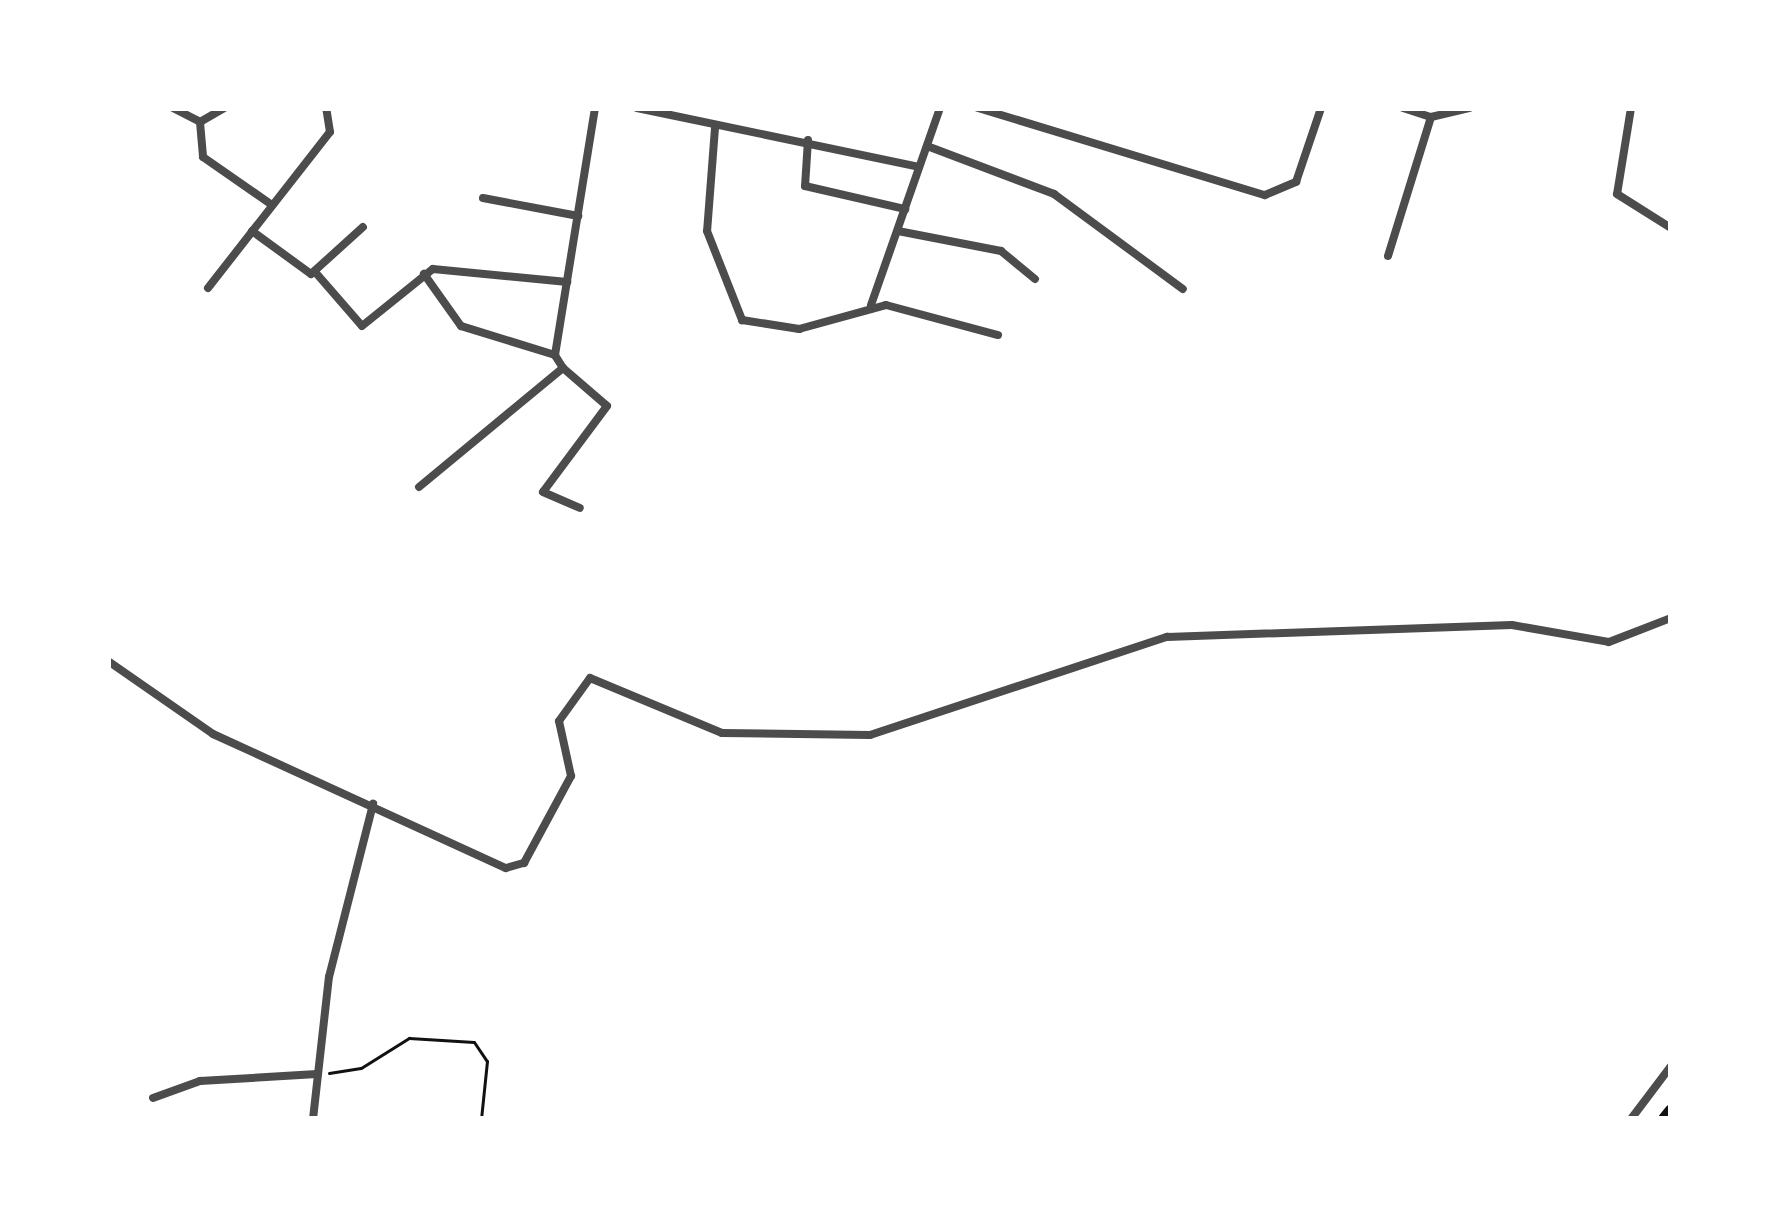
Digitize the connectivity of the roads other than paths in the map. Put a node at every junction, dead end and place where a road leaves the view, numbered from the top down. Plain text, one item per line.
1 (173, 108) edge
2 (224, 108) edge
3 (326, 108) edge
4 (595, 108) edge
5 (637, 108) edge
6 (940, 108) edge
7 (978, 108) edge
8 (1321, 108) edge
9 (1403, 108) edge
10 (1469, 108) edge
11 (1631, 108) edge
12 (1431, 117) junction
13 (200, 122) junction
14 (715, 128) junction
15 (808, 140) junction
16 (926, 146) junction
17 (919, 167) junction
18 (482, 198) dead end
19 (272, 205) junction
20 (905, 209) junction
21 (578, 216) junction
22 (363, 227) dead end
23 (1671, 228) edge
24 (252, 231) junction
25 (898, 231) junction
26 (1388, 256) dead end
27 (316, 273) junction
28 (424, 274) junction
29 (1035, 279) dead end
30 (567, 282) junction
31 (208, 288) dead end
32 (1183, 289) dead end
33 (871, 306) junction
34 (998, 334) dead end
35 (555, 355) junction
36 (563, 368) junction
37 (419, 487) dead end
38 (580, 508) dead end
39 (1671, 618) edge
40 (108, 661) edge
41 (373, 804) junction
42 (1671, 1066) edge
43 (317, 1074) junction
44 (153, 1098) dead end
45 (1671, 1110) edge
46 (313, 1119) edge
47 (1630, 1119) edge
48 (1664, 1119) edge

1 - 13 street
2 - 13 street
3 - 19 street
4 - 21 street
5 - 14 street
6 - 16 street
7 - 8 street
9 - 12 street
10 - 12 street
11 - 23 street
12 - 26 street
13 - 19 street
14 - 15 street
14 - 33 street
15 - 17 street
15 - 20 street
16 - 17 street
16 - 32 street
17 - 20 street
18 - 21 street
19 - 24 street
20 - 25 street
21 - 30 street
22 - 27 street
24 - 27 street
24 - 31 street
25 - 29 street
25 - 33 street
27 - 28 street
28 - 30 street
28 - 35 street
30 - 35 street
33 - 34 street
35 - 36 street
36 - 37 street
36 - 38 street
39 - 41 street
40 - 41 street
41 - 43 street
42 - 47 street
43 - 44 street
43 - 46 street
45 - 48 highway

